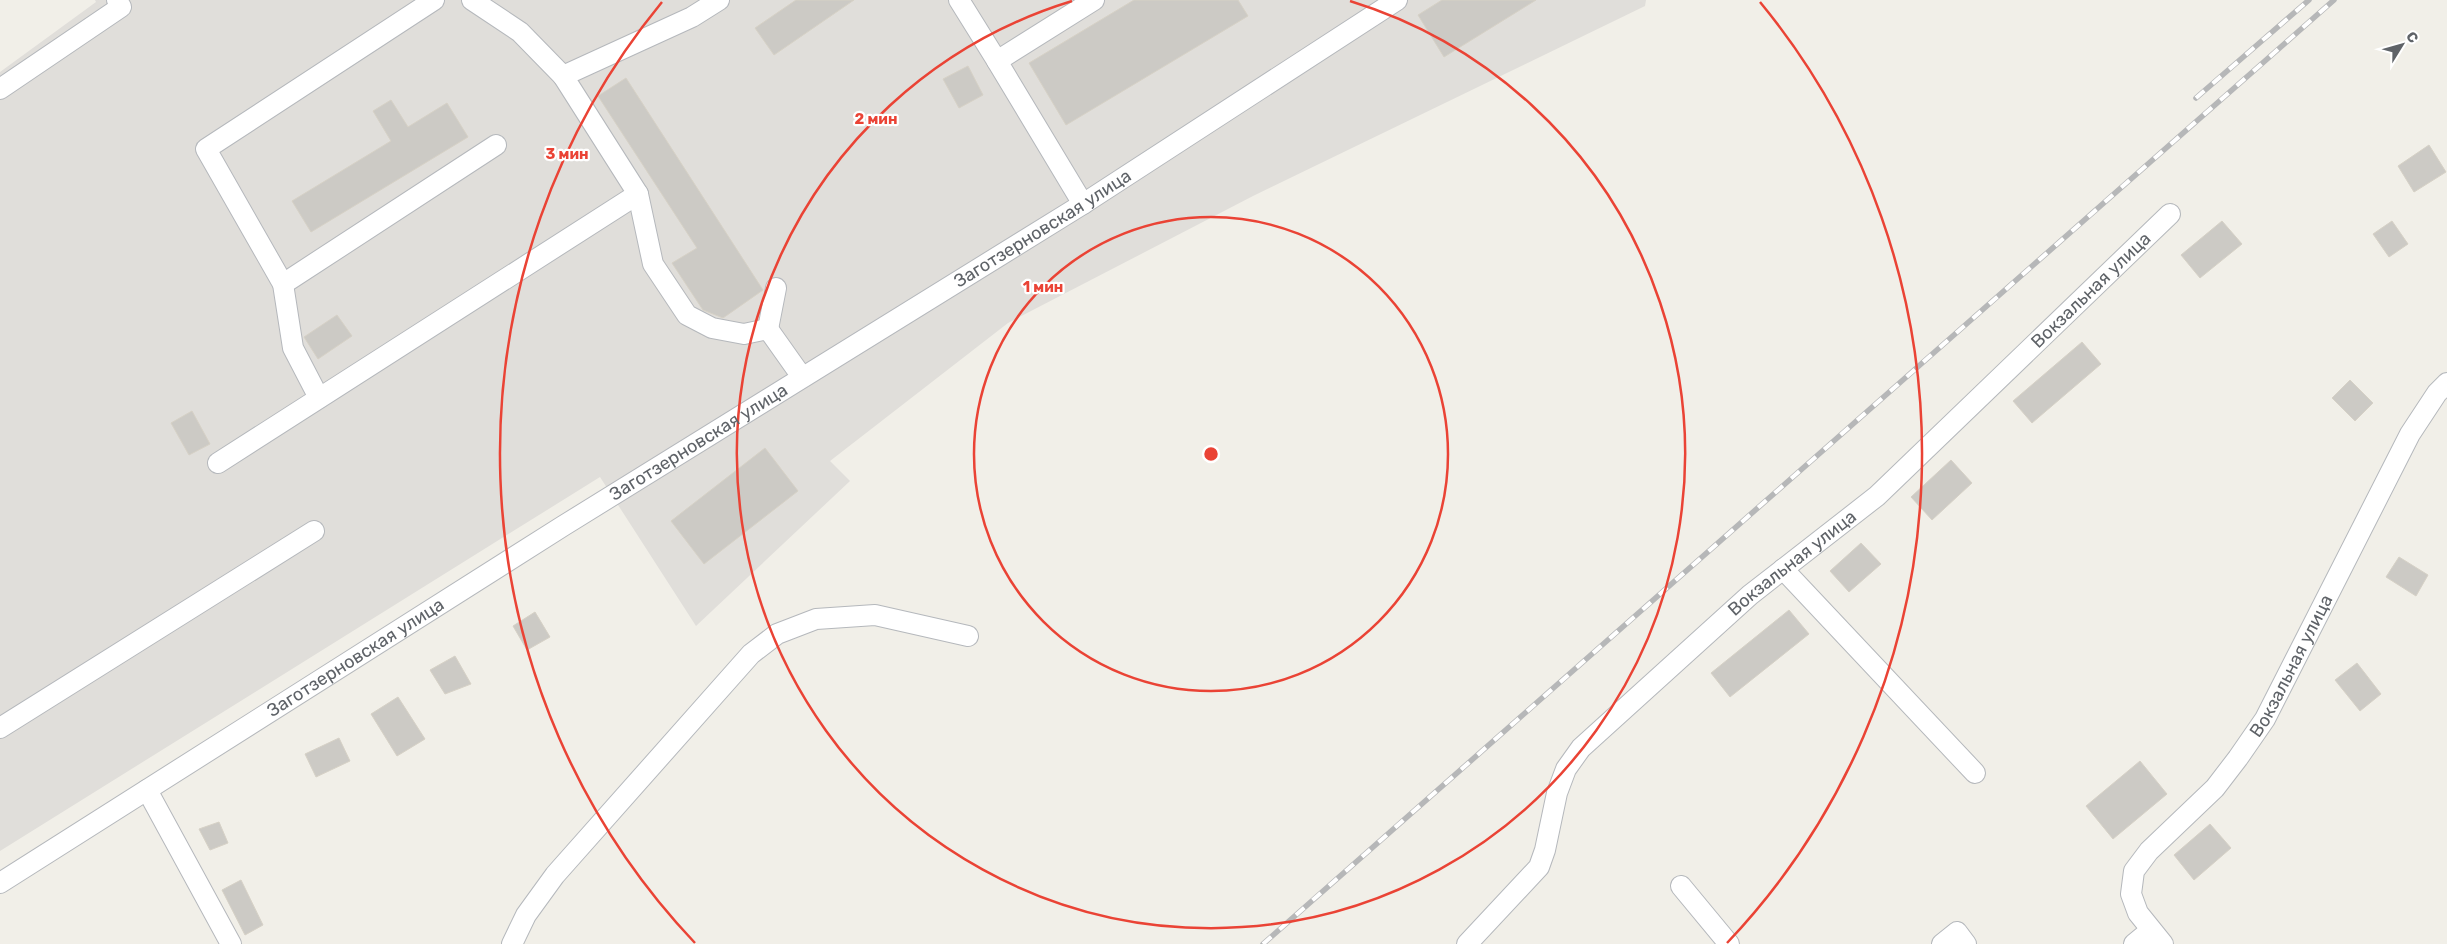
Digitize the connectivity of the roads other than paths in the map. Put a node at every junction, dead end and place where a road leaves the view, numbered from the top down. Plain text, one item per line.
1 (434, 0) edge
2 (472, 0) edge
3 (720, 0) edge
4 (960, 0) edge
5 (1094, 0) edge
6 (1397, 0) edge
7 (123, 2) edge
8 (997, 60) junction
9 (563, 76) junction
10 (0, 89) edge
11 (496, 145) dead end
12 (638, 194) junction
13 (1083, 204) junction
14 (2170, 214) dead end
15 (283, 284) junction
16 (776, 288) dead end
17 (768, 329) junction
18 (802, 377) junction
19 (2447, 383) edge
20 (320, 398) junction
21 (218, 464) dead end
22 (314, 531) dead end
23 (1783, 569) junction
24 (968, 636) dead end
25 (0, 728) edge
26 (1975, 773) dead end
27 (147, 790) junction
28 (0, 883) edge
29 (1681, 886) dead end
30 (2157, 937) edge
31 (231, 944) edge
32 (512, 944) edge
33 (1467, 944) edge
34 (1729, 944) edge
35 (1942, 944) edge
36 (1966, 944) edge
37 (2134, 944) edge

1 - 15 street
2 - 9 street
3 - 9 street
4 - 8 street
5 - 8 street
6 - 13 street, Заготзерновская улица
7 - 10 street
8 - 13 street
9 - 12 street
11 - 15 street
12 - 17 street
12 - 20 street
13 - 18 street, Заготзерновская улица
14 - 23 street, Вокзальная улица
15 - 20 street
16 - 17 street
17 - 18 street
18 - 27 street, Заготзерновская улица
19 - 30 street, Вокзальная улица
20 - 21 street
22 - 25 street
23 - 26 street
23 - 33 street, Вокзальная улица
24 - 32 street
27 - 28 street, Заготзерновская улица
27 - 31 street
29 - 34 street
30 - 37 street
35 - 36 street

